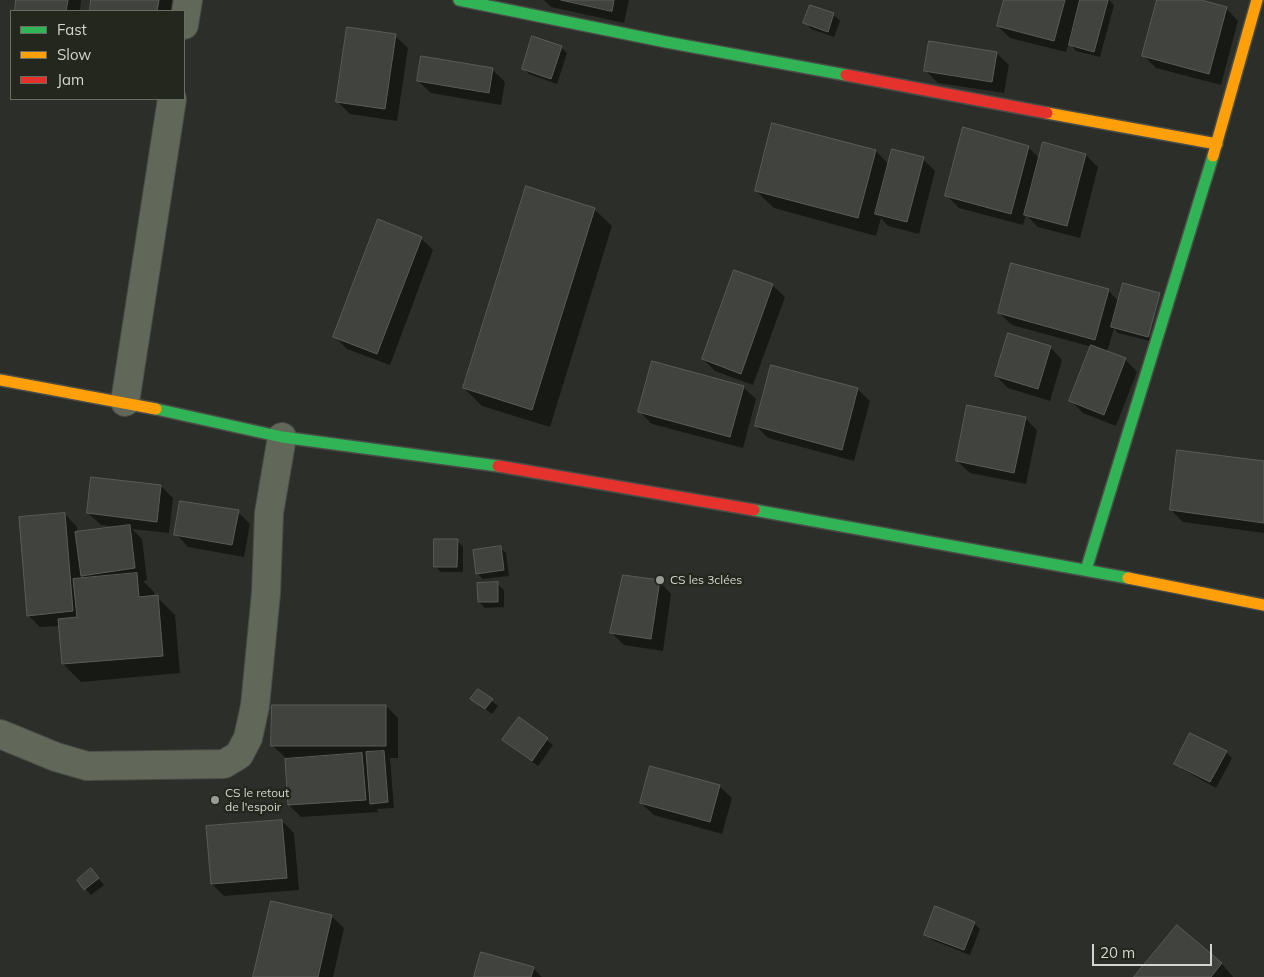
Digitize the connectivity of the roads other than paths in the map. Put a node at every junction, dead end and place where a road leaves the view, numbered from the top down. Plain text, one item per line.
1 (188, 0) edge
2 (459, 0) edge
3 (1257, 0) edge
4 (185, 19) edge
5 (172, 100) edge
6 (1217, 144) junction
7 (0, 380) edge
8 (125, 402) junction
9 (282, 437) junction
10 (1086, 570) junction
11 (1264, 606) edge
12 (0, 734) edge

1 - 4 street
2 - 6 street
3 - 6 street
5 - 8 street
6 - 10 street
7 - 8 street
8 - 9 street
9 - 10 street
9 - 12 street
10 - 11 street

